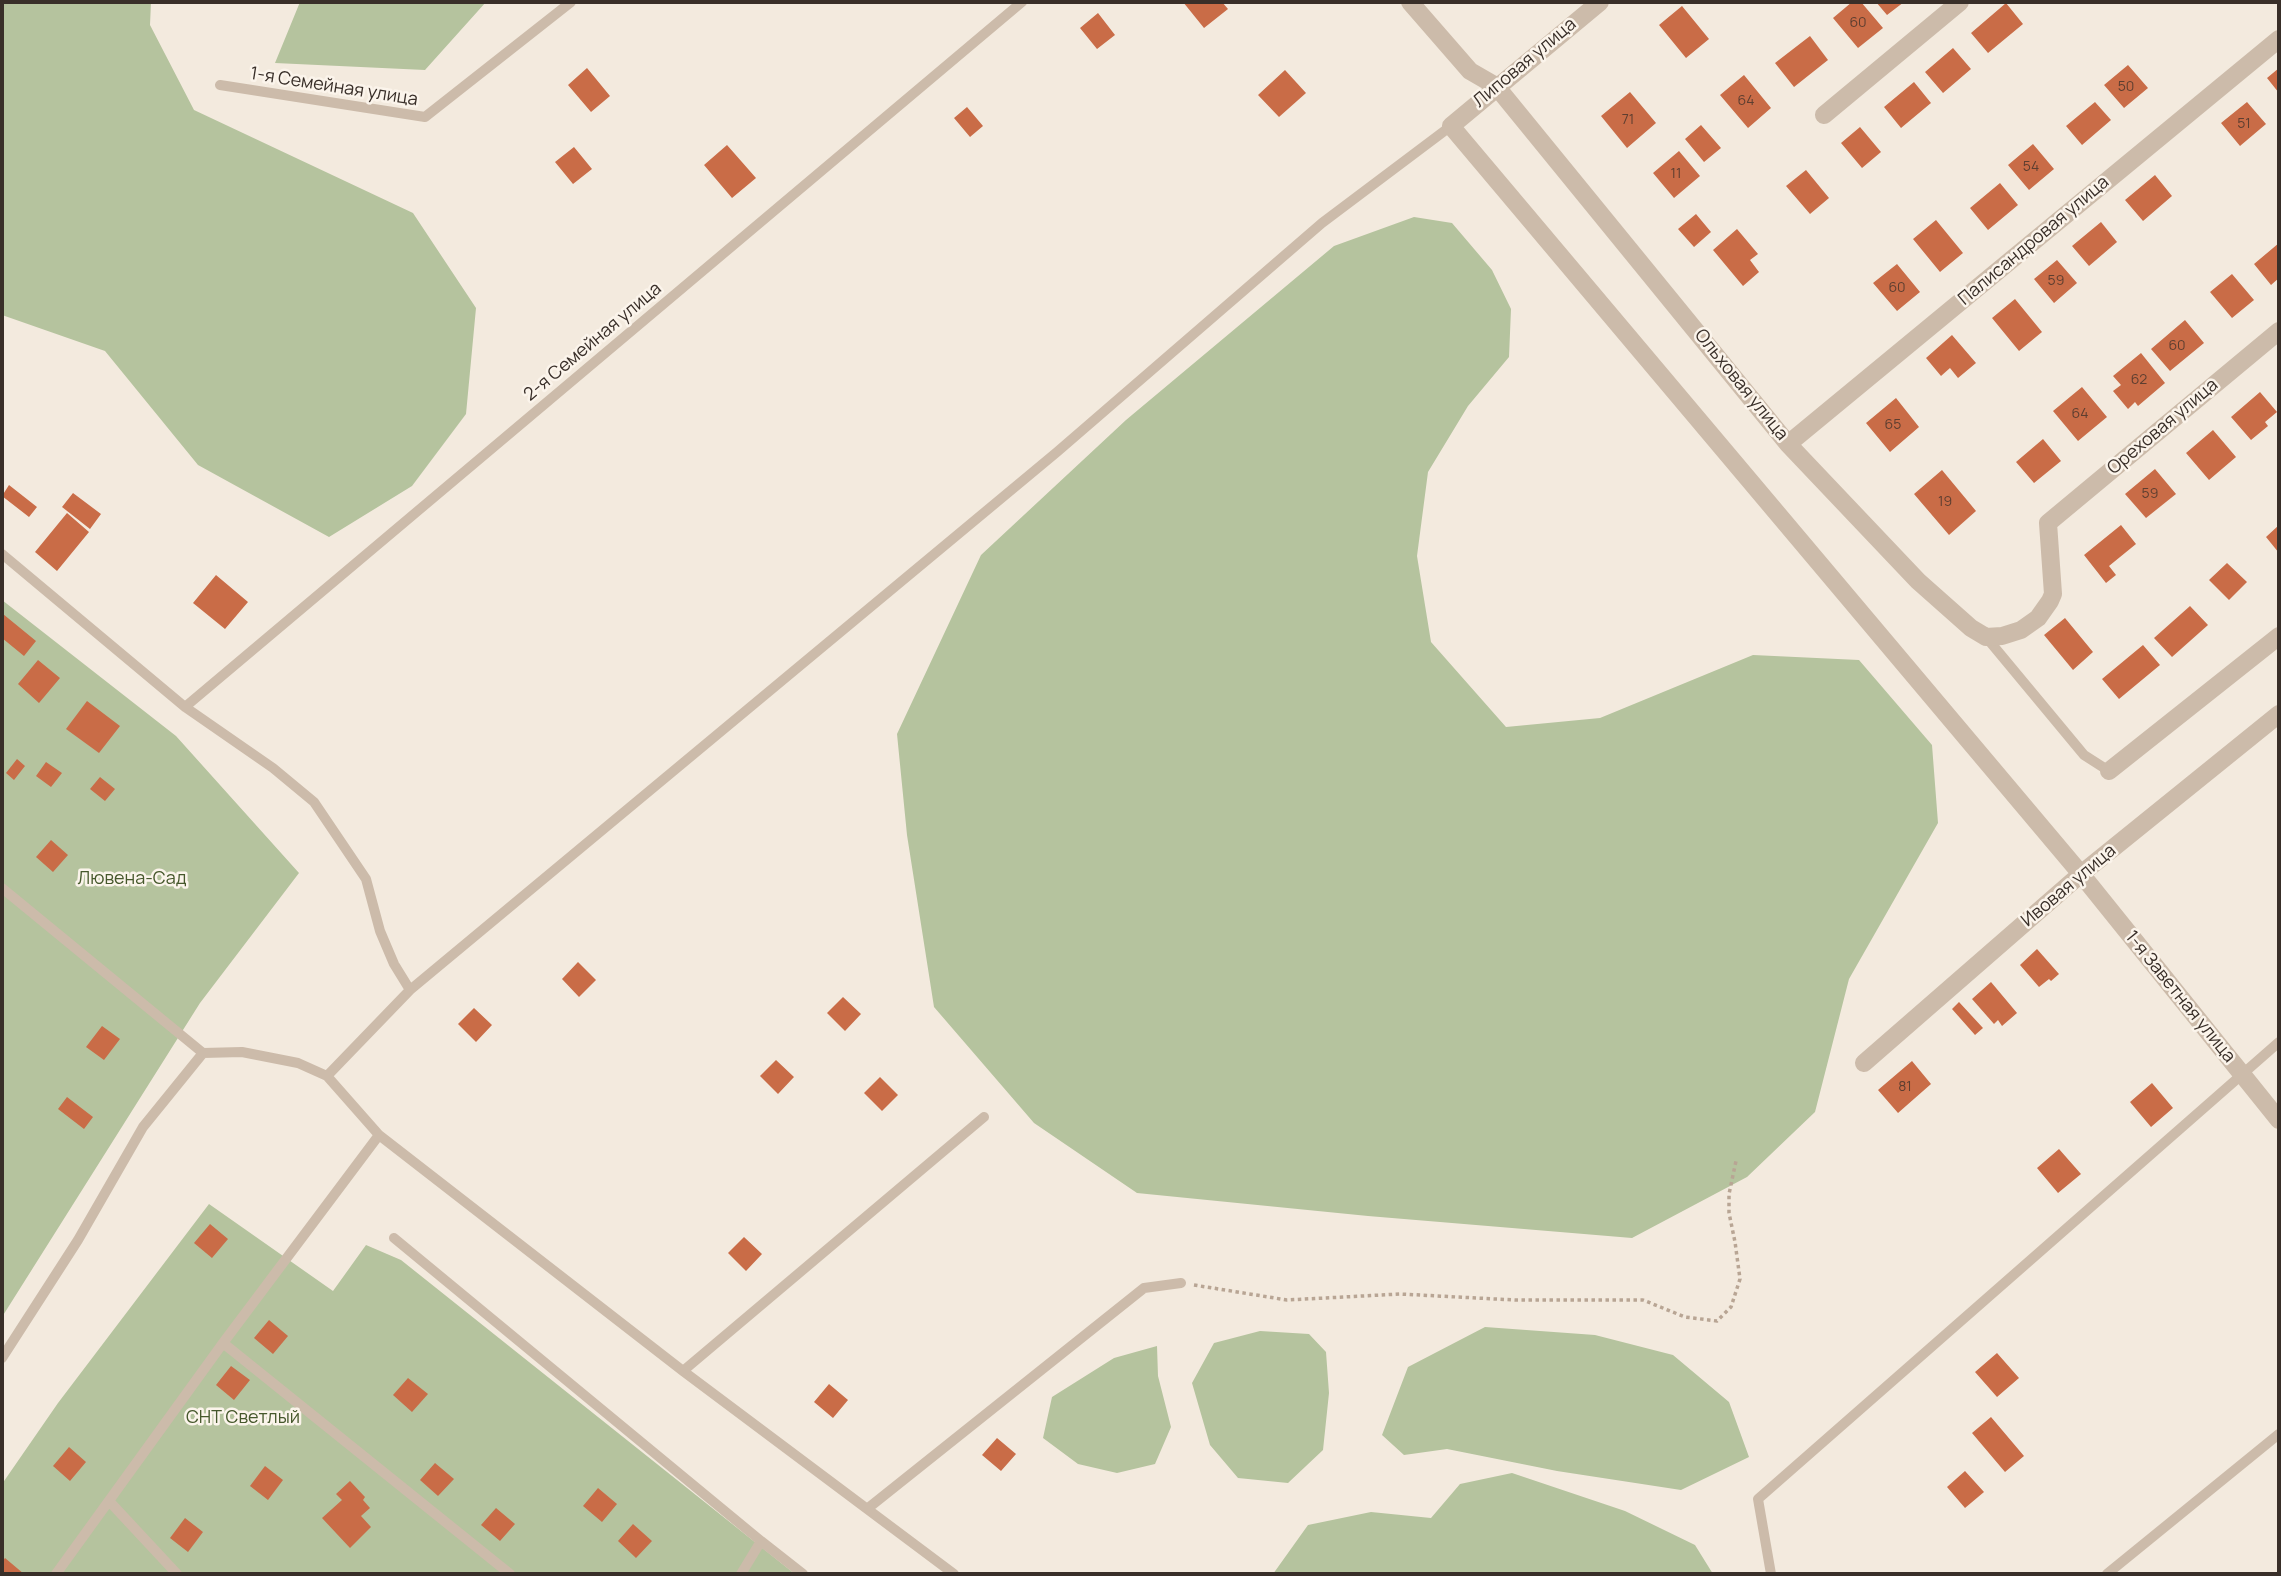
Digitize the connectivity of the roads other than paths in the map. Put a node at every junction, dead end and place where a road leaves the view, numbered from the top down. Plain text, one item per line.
1 (571, 2) edge
2 (1022, 2) edge
3 (1410, 2) edge
4 (1600, 2) edge
5 (1960, 2) edge
6 (2279, 39) edge
7 (220, 85) dead end
8 (1496, 86) junction
9 (1824, 115) dead end
10 (1451, 125) junction
11 (2279, 331) edge
12 (1788, 444) junction
13 (2, 554) edge
14 (2279, 636) edge
15 (1986, 637) junction
16 (185, 707) junction
17 (2279, 714) edge
18 (2109, 771) joint
19 (2081, 874) junction
20 (2, 888) edge
21 (410, 990) junction
22 (2279, 1042) edge
23 (204, 1053) junction
24 (1864, 1063) dead end
25 (2241, 1073) junction
26 (327, 1076) junction
27 (984, 1117) dead end
28 (2279, 1120) edge
29 (379, 1135) junction
30 (394, 1238) dead end
31 (1181, 1283) road end
32 (223, 1343) junction
33 (2, 1358) edge
34 (683, 1371) junction
35 (2279, 1434) edge
36 (109, 1501) junction
37 (867, 1509) junction
38 (761, 1541) junction
39 (57, 1574) edge
40 (177, 1574) edge
41 (510, 1574) edge
42 (741, 1574) edge
43 (803, 1574) edge
44 (954, 1574) edge
45 (1771, 1574) edge
46 (2107, 1574) edge

1 - 7 lane, 1-я Семейная улица
2 - 16 lane, 2-я Семейная улица
3 - 8 street, Ольховая улица
4 - 8 street, Липовая улица
5 - 9 street
6 - 12 street, Палисандровая улица
8 - 10 street, Липовая улица
8 - 12 street, Ольховая улица
10 - 19 street, 1-я Заветная улица
10 - 21 lane
11 - 15 street, Ореховая улица
12 - 15 street, Ольховая улица
13 - 16 lane
14 - 18 street
15 - 18 lane
16 - 21 lane
17 - 19 street, Ивовая улица
19 - 24 street, Ивовая улица
19 - 25 street, 1-я Заветная улица
20 - 23 lane
21 - 26 lane
22 - 25 lane
23 - 26 lane
23 - 33 lane
25 - 28 street, 1-я Заветная улица
25 - 45 lane
26 - 29 lane
27 - 34 lane
29 - 32 lane
29 - 34 lane
30 - 38 lane
31 - 37 lane
32 - 36 lane
32 - 41 lane
34 - 37 lane
35 - 46 lane
36 - 39 lane
36 - 40 lane
37 - 44 lane
38 - 42 lane
38 - 43 lane

